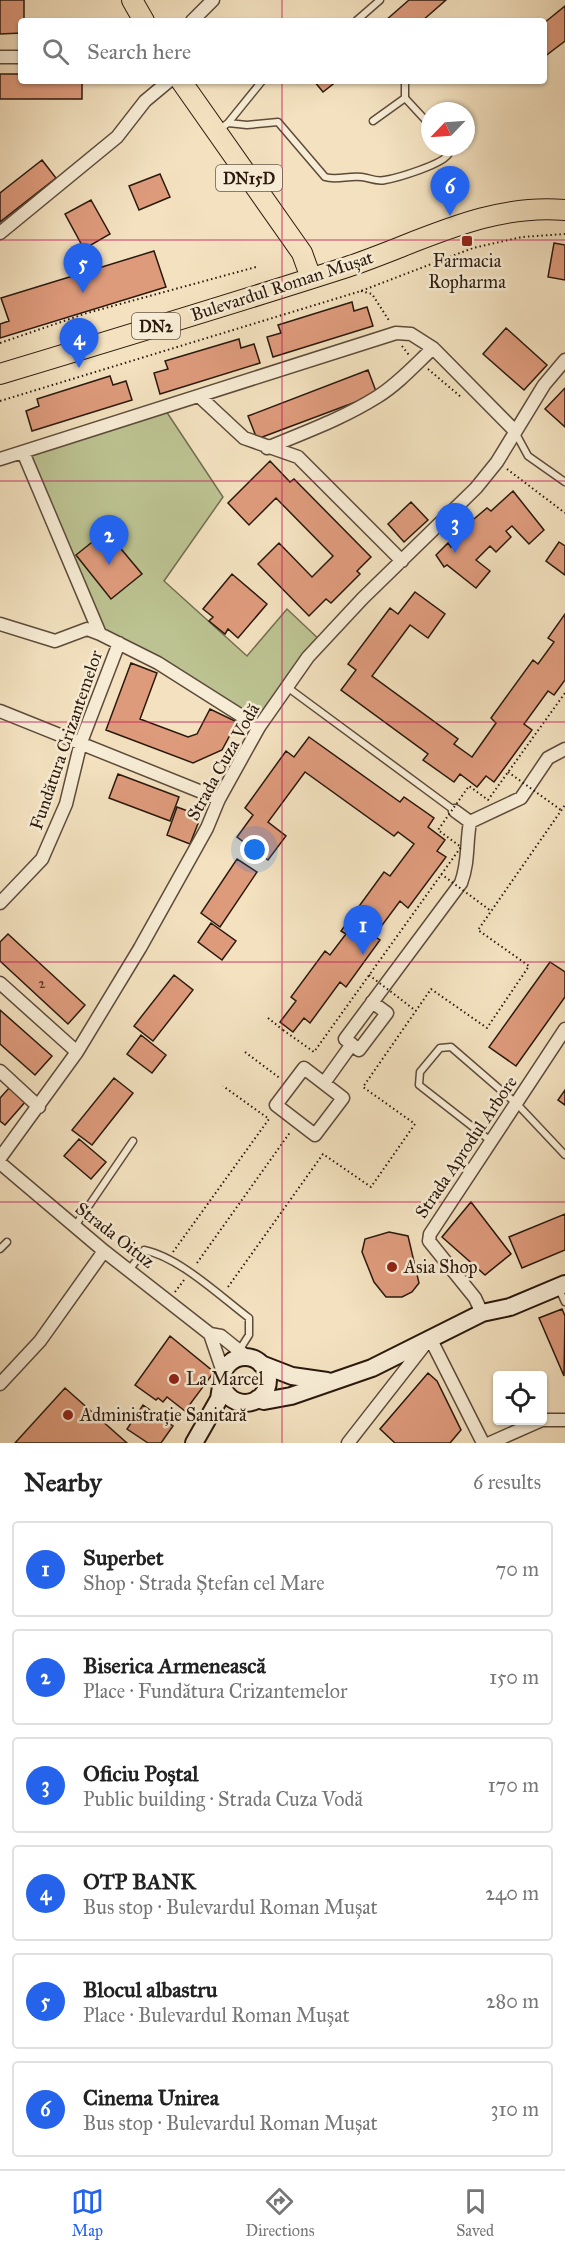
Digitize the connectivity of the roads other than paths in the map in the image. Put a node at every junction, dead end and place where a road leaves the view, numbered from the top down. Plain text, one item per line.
1 (132, 0) edge
2 (213, 0) edge
3 (381, 0) edge
4 (142, 18) edge
5 (195, 18) edge
6 (360, 18) edge
7 (0, 57) edge
8 (18, 57) edge
9 (165, 84) edge
10 (184, 84) edge
11 (259, 84) edge
12 (405, 84) edge
13 (405, 98) junction
14 (421, 115) edge
15 (373, 121) dead end
16 (222, 127) junction
17 (446, 156) edge
18 (565, 210) edge
19 (0, 233) edge
20 (311, 278) junction
21 (433, 348) junction
22 (565, 360) edge
23 (0, 374) edge
24 (200, 397) junction
25 (515, 431) junction
26 (267, 447) junction
27 (23, 452) junction
28 (0, 459) edge
29 (565, 482) edge
30 (402, 561) junction
31 (0, 624) edge
32 (100, 634) junction
33 (119, 643) junction
34 (287, 687) junction
35 (0, 711) edge
36 (259, 727) junction
37 (81, 742) junction
38 (565, 749) edge
39 (219, 799) junction
40 (455, 811) joint
41 (470, 822) junction
42 (0, 903) edge
43 (0, 983) edge
44 (372, 1002) junction
45 (565, 1029) edge
46 (352, 1044) junction
47 (77, 1052) junction
48 (0, 1071) edge
49 (324, 1083) junction
50 (517, 1104) junction
51 (39, 1107) junction
52 (134, 1141) dead end
53 (492, 1143) junction
54 (565, 1155) edge
55 (0, 1158) edge
56 (0, 1163) edge
57 (75, 1227) junction
58 (7, 1242) dead end
59 (0, 1249) edge
60 (104, 1251) junction
61 (129, 1269) junction
62 (563, 1291) edge
63 (482, 1313) junction
64 (210, 1334) junction
65 (430, 1338) junction
66 (249, 1357) junction
67 (222, 1376) junction
68 (331, 1381) junction
69 (0, 1384) edge
70 (253, 1401) junction
71 (547, 1420) edge
72 (565, 1420) edge
73 (531, 1425) edge
74 (199, 1436) edge
75 (348, 1443) edge
76 (483, 1443) edge
77 (490, 1443) edge

1 - 4 main road
2 - 5 street
3 - 6 lane
7 - 8 street
9 - 19 street
10 - 16 main road, DN15D
11 - 16 lane
12 - 13 lane
13 - 14 lane
13 - 15 lane
16 - 17 lane
16 - 20 main road, DN15D
18 - 20 main road, Bulevardul Roman Mușat / DN2
20 - 23 main road, Bulevardul Roman Mușat / DN2
21 - 24 street
21 - 25 street
21 - 26 street
22 - 25 street, Strada Cuza Vodă
24 - 26 street
24 - 27 street
25 - 29 lane
25 - 30 street, Strada Cuza Vodă
26 - 30 street
27 - 28 street
27 - 32 street
30 - 34 street, Strada Cuza Vodă
31 - 32 street
32 - 33 street
33 - 36 street
33 - 37 street, Fundătura Crizantemelor
34 - 36 street, Strada Cuza Vodă
34 - 40 lane
35 - 37 street
36 - 39 street, Strada Cuza Vodă
37 - 39 street
37 - 42 street, Fundătura Crizantemelor
38 - 41 street
39 - 47 street, Strada Cuza Vodă
40 - 41 street
41 - 44 street
43 - 47 street
44 - 46 street
44 - 46 street
45 - 50 street, Strada Aprodul Arbore
46 - 49 street
47 - 51 street, Strada Cuza Vodă
48 - 51 street
49 - 49 street
50 - 53 street, Strada Aprodul Arbore
50 - 53 lane
50 - 54 lane
51 - 55 street, Strada Cuza Vodă
52 - 57 lane
53 - 63 street, Strada Aprodul Arbore
56 - 57 street, Strada Oituz
57 - 60 street, Strada Oituz
58 - 59 lane
60 - 61 street, Strada Oituz
60 - 69 street
61 - 64 street, Strada Oituz
61 - 66 lane
62 - 63 street
63 - 65 street
64 - 66 street, Strada Oituz
64 - 67 street
65 - 68 street
65 - 75 street
65 - 76 street
66 - 67 street
66 - 68 street
66 - 70 street
67 - 70 street
67 - 74 street
68 - 70 street
70 - 74 street
71 - 72 street
73 - 77 street

